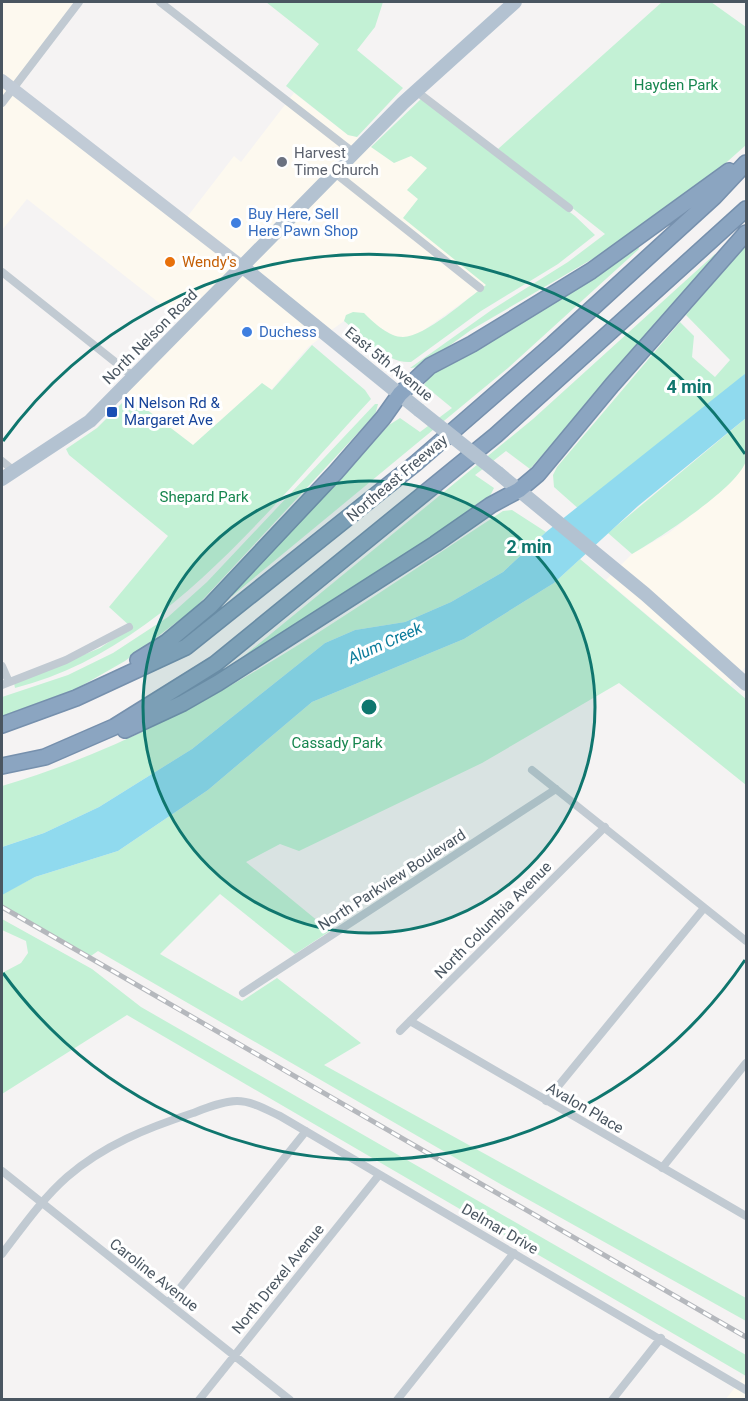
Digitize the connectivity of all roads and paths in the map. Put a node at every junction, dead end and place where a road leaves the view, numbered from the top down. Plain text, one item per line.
1 (79, 2) edge
2 (160, 2) edge
3 (514, 2) edge
4 (2, 81) edge
5 (12, 89) junction
6 (416, 91) junction
7 (2, 103) edge
8 (354, 153) junction
9 (747, 161) edge
10 (335, 173) junction
11 (569, 208) dead end
12 (747, 210) edge
13 (747, 233) edge
14 (243, 267) junction
15 (2, 272) edge
16 (480, 288) dead end
17 (134, 377) junction
18 (400, 394) junction
19 (2, 461) edge
20 (14, 471) junction
21 (2, 479) edge
22 (519, 490) junction
23 (129, 627) dead end
24 (2, 666) edge
25 (5, 683) edge
26 (747, 684) edge
27 (98, 686) junction
28 (2, 725) edge
29 (59, 751) junction
30 (2, 766) edge
31 (532, 770) dead end
32 (556, 789) junction
33 (605, 827) junction
34 (704, 908) junction
35 (747, 941) edge
36 (243, 993) dead end
37 (410, 1021) junction
38 (400, 1031) dead end
39 (747, 1063) edge
40 (546, 1101) junction
41 (306, 1131) junction
42 (662, 1168) junction
43 (2, 1171) edge
44 (379, 1175) junction
45 (42, 1203) junction
46 (747, 1216) edge
47 (514, 1253) junction
48 (2, 1254) edge
49 (168, 1303) junction
50 (661, 1338) junction
51 (234, 1355) junction
52 (747, 1390) edge
53 (199, 1400) edge
54 (290, 1400) edge
55 (397, 1400) edge
56 (612, 1400) edge

1 - 5 street
2 - 8 street
3 - 6 main road, North Nelson Road
4 - 5 main road, East 5th Avenue
5 - 7 street
5 - 14 main road, East 5th Avenue
6 - 8 main road, North Nelson Road
6 - 11 street
8 - 10 main road, North Nelson Road
9 - 18 highway
9 - 27 highway, Northeast Freeway
10 - 14 main road, North Nelson Road
10 - 16 street
12 - 29 highway, Northeast Freeway
13 - 22 highway
14 - 17 main road, North Nelson Road
14 - 18 main road, East 5th Avenue
15 - 17 street
17 - 20 main road, North Nelson Road
18 - 22 main road, East 5th Avenue, bridge
18 - 27 highway
19 - 20 street
20 - 21 main road, North Nelson Road
22 - 26 main road, East 5th Avenue
22 - 29 highway
23 - 25 street
24 - 25 street
27 - 28 highway, Northeast Freeway
29 - 30 highway, Northeast Freeway
31 - 32 street
32 - 33 street
32 - 36 street, North Parkview Boulevard
33 - 34 street
33 - 37 street, North Columbia Avenue
34 - 35 street
34 - 40 street
37 - 38 street, North Columbia Avenue
37 - 40 street, Avalon Place
39 - 42 street
40 - 42 street, Avalon Place
41 - 44 street, Delmar Drive
41 - 45 street, Delmar Drive
41 - 49 street
42 - 46 street, Avalon Place
43 - 45 street, Caroline Avenue
44 - 47 street, Delmar Drive
44 - 51 street, North Drexel Avenue
45 - 48 street
45 - 49 street, Caroline Avenue
47 - 50 street, Delmar Drive
47 - 55 street
49 - 51 street, Caroline Avenue
50 - 52 street, Delmar Drive
50 - 56 street
51 - 53 street, North Drexel Avenue
51 - 54 street, Caroline Avenue

